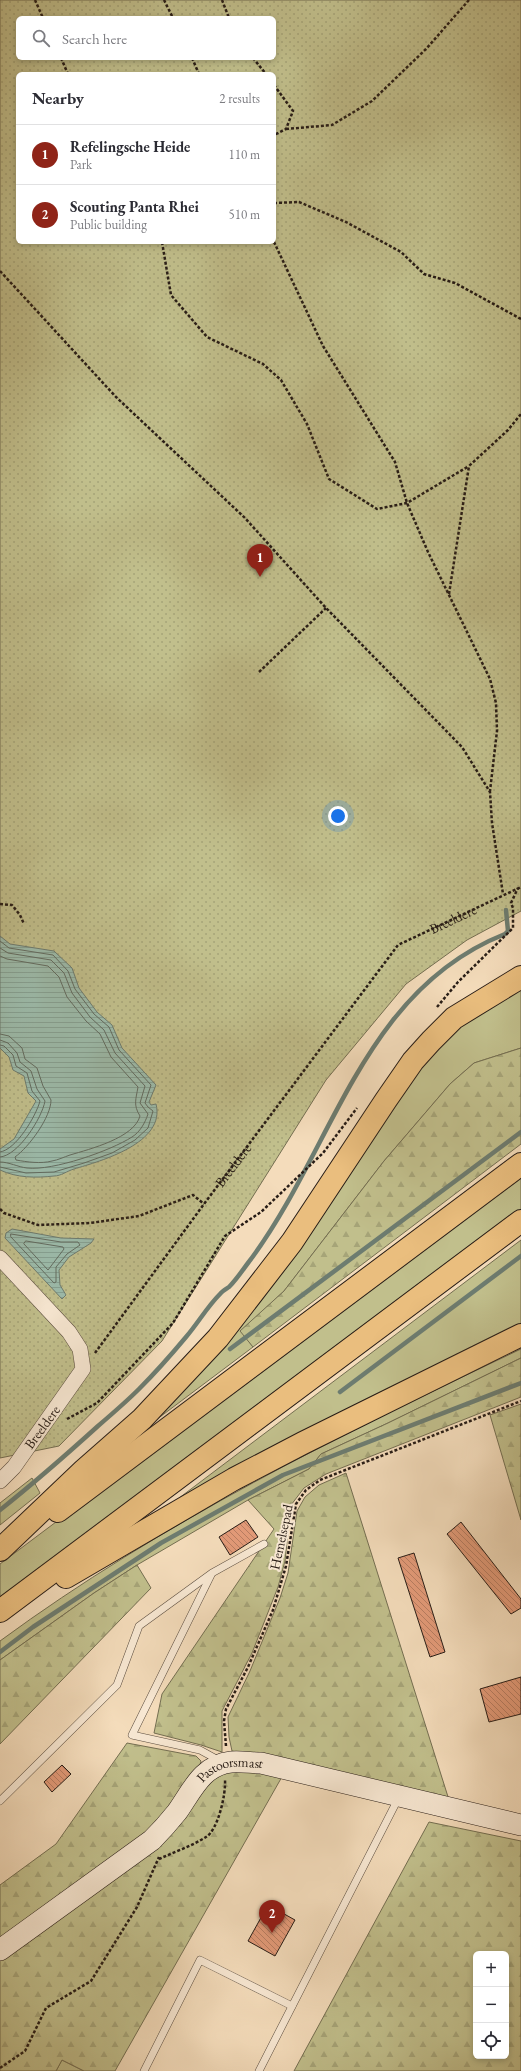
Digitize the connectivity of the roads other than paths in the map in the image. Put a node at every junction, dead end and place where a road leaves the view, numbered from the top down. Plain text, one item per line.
1 (521, 977) edge
2 (521, 1164) edge
3 (521, 1221) edge
4 (0, 1258) edge
5 (521, 1335) edge
6 (0, 1481) edge
7 (264, 1544) dead end
8 (0, 1550) edge
9 (0, 1554) edge
10 (212, 1573) junction
11 (0, 1612) edge
12 (224, 1763) junction
13 (399, 1797) junction
14 (0, 1801) edge
15 (521, 1825) edge
16 (0, 1950) edge
17 (292, 2006) junction
18 (144, 2071) edge
19 (259, 2071) edge

1 - 8 highway
2 - 9 highway
3 - 11 highway
4 - 6 street, Breeldere
5 - 11 highway
7 - 10 lane
10 - 12 lane
10 - 14 lane
12 - 13 street, Pastoorsmast
12 - 16 street, Pastoorsmast
13 - 15 street, Pastoorsmast
13 - 17 lane
17 - 18 lane
17 - 19 lane

